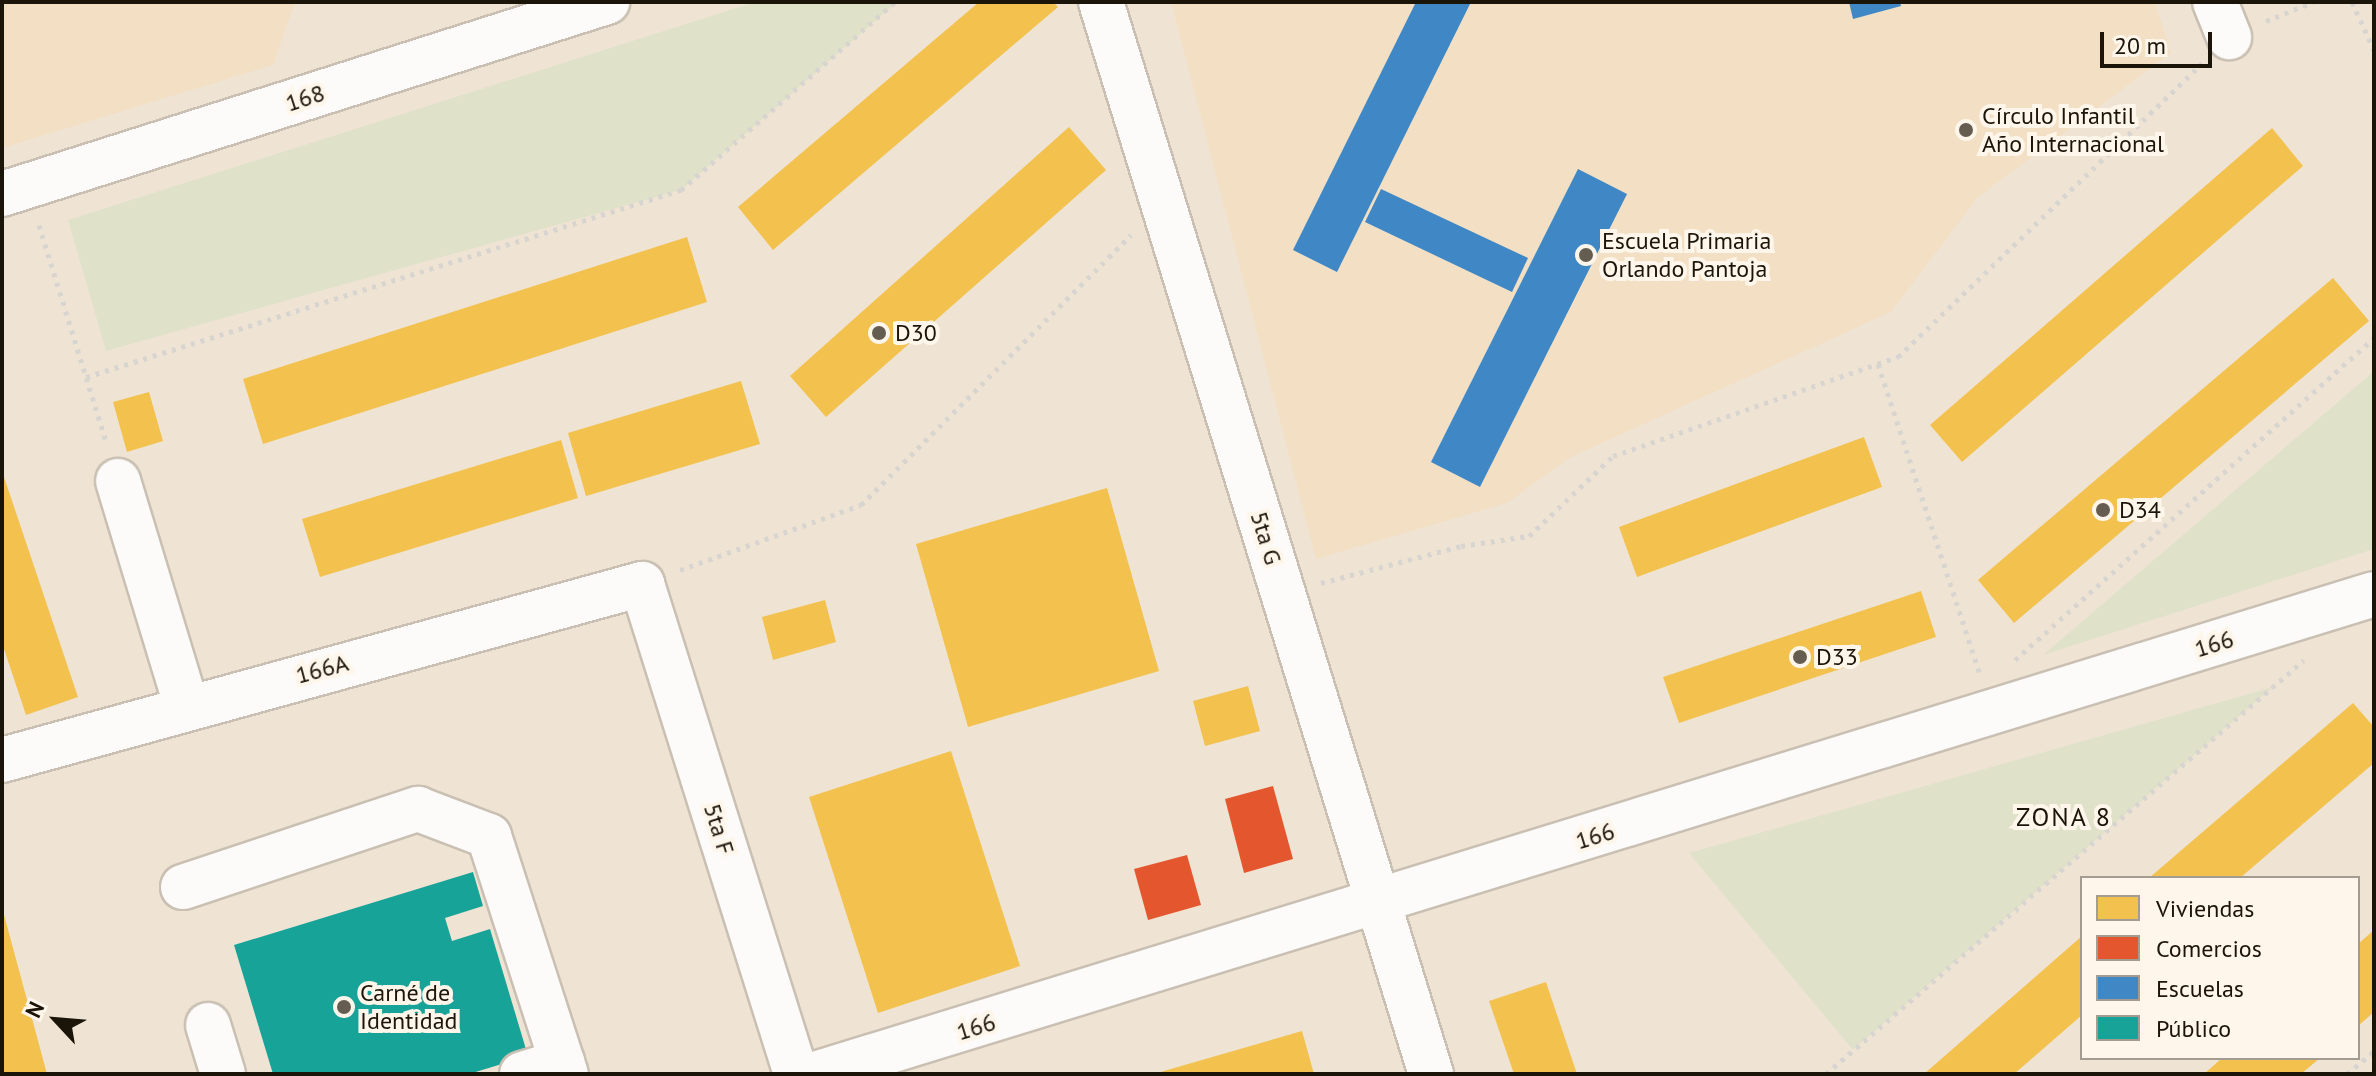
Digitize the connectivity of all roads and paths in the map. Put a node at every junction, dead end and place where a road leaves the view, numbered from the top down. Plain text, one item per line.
1 (607, 2) edge
2 (895, 2) edge
3 (1101, 2) edge
4 (2313, 2) edge
5 (2352, 2) edge
6 (2222, 19) edge
7 (2374, 50) edge
8 (15, 190) edge
9 (1163, 203) junction
10 (2374, 338) edge
11 (1878, 364) junction
12 (86, 377) junction
13 (118, 481) joint
14 (642, 584) junction
15 (1283, 593) junction
16 (2374, 594) edge
17 (2306, 657) dead end
18 (1989, 700) junction
19 (186, 705) junction
20 (2, 760) edge
21 (183, 887) dead end
22 (1378, 903) junction
23 (208, 1025) dead end
24 (2374, 1051) edge
25 (940, 1057) edge
26 (550, 1070) edge
27 (223, 1074) edge
28 (796, 1074) edge
29 (815, 1074) edge
30 (1431, 1074) edge
31 (1826, 1074) edge
32 (2347, 1074) edge

1 - 8 street, 168
2 - 12 path
3 - 9 street, 5ta G
4 - 6 path
5 - 7 path
6 - 11 path
8 - 12 path
9 - 14 path
9 - 15 street, 5ta G
10 - 18 path
11 - 15 path
11 - 18 path
12 - 13 path
13 - 19 street
14 - 19 street, 166A
14 - 28 street, 5ta F
15 - 22 street, 5ta G
16 - 18 street, 166
17 - 31 path
18 - 22 street, 166
19 - 20 street, 166A
21 - 26 street
22 - 25 street, 166
22 - 30 street, 5ta G
23 - 27 street
24 - 32 path
25 - 29 street, 166

